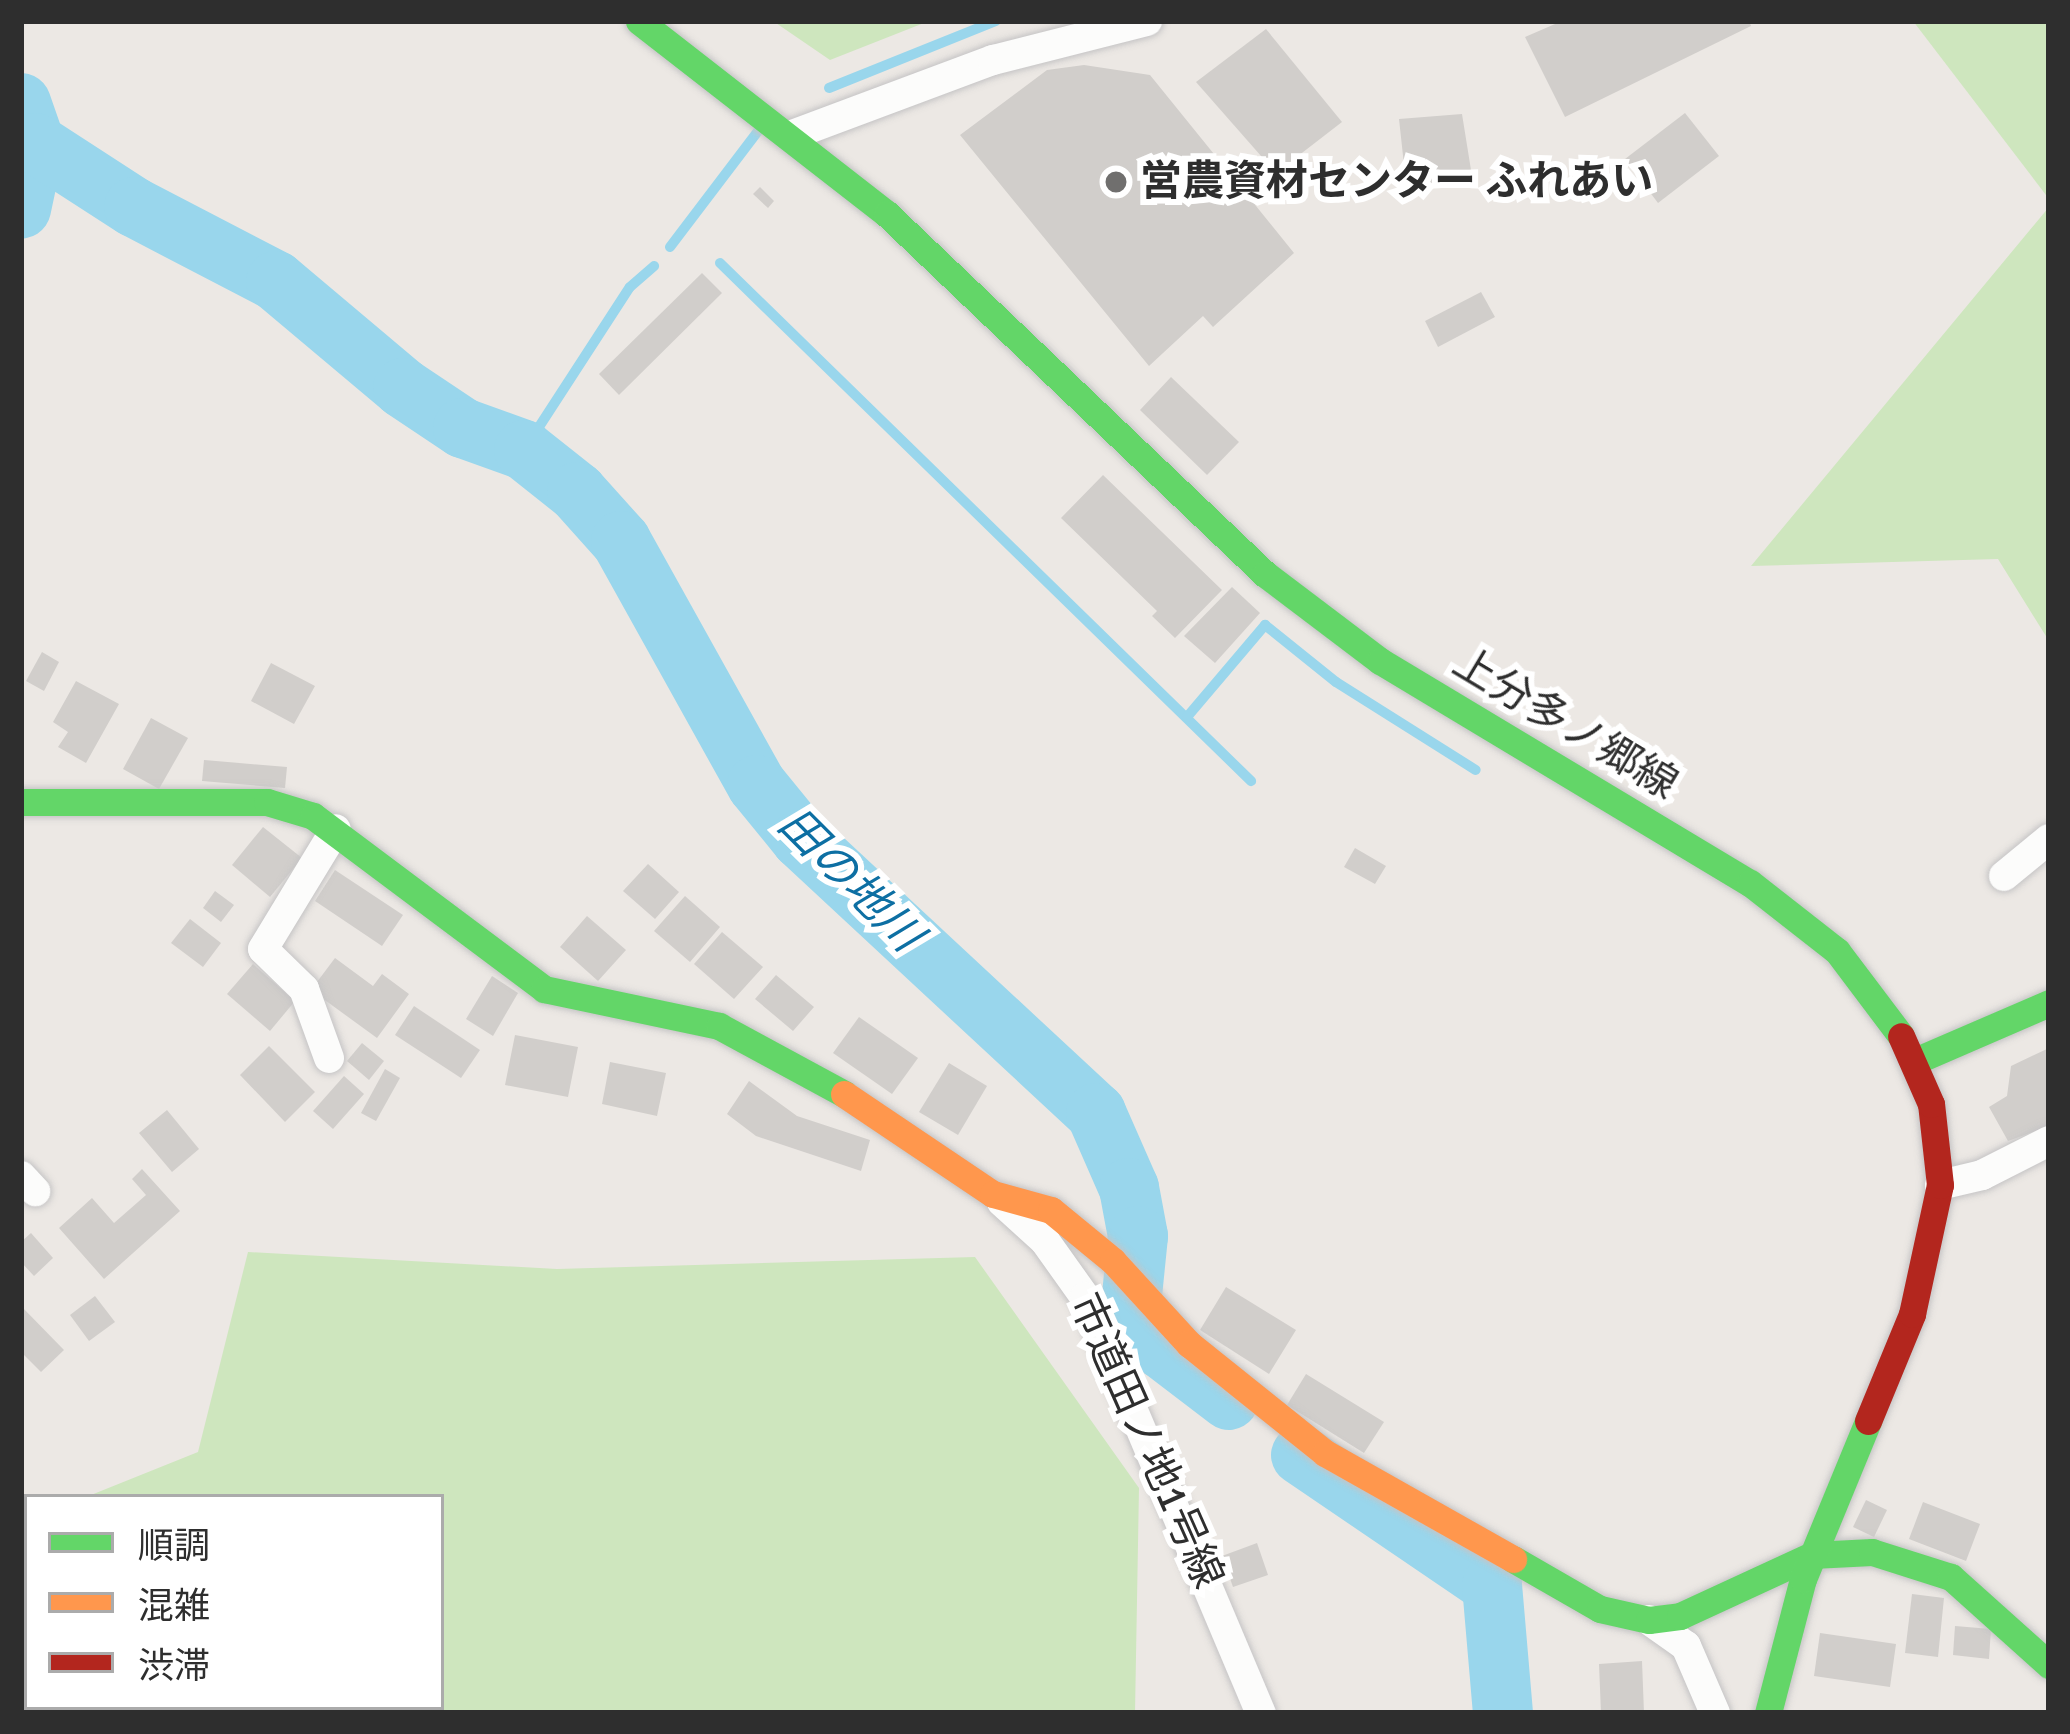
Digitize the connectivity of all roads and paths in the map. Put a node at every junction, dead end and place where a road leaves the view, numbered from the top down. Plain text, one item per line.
1 (639, 21) edge
2 (1147, 21) edge
3 (792, 135) junction
4 (21, 802) edge
5 (336, 829) junction
6 (2049, 839) edge
7 (2004, 876) dead end
8 (2049, 1003) edge
9 (329, 1058) dead end
10 (1915, 1061) junction
11 (2049, 1141) edge
12 (1940, 1185) junction
13 (993, 1194) junction
14 (1812, 1556) junction
15 (1648, 1620) junction
16 (2049, 1665) edge
17 (1261, 1713) edge
18 (1715, 1713) edge
19 (1768, 1713) edge

1 - 3 street, 上分多ノ郷線
2 - 3 street
3 - 10 street, 上分多ノ郷線
4 - 5 street
5 - 9 street
5 - 13 street
6 - 7 street
8 - 10 street
10 - 12 street, 上分多ノ郷線
11 - 12 street
12 - 14 street, 上分多ノ郷線
13 - 15 street
13 - 17 street, 市道田ノ地1号線
14 - 15 street
14 - 16 street
14 - 19 street, 上分多ノ郷線
15 - 18 street

